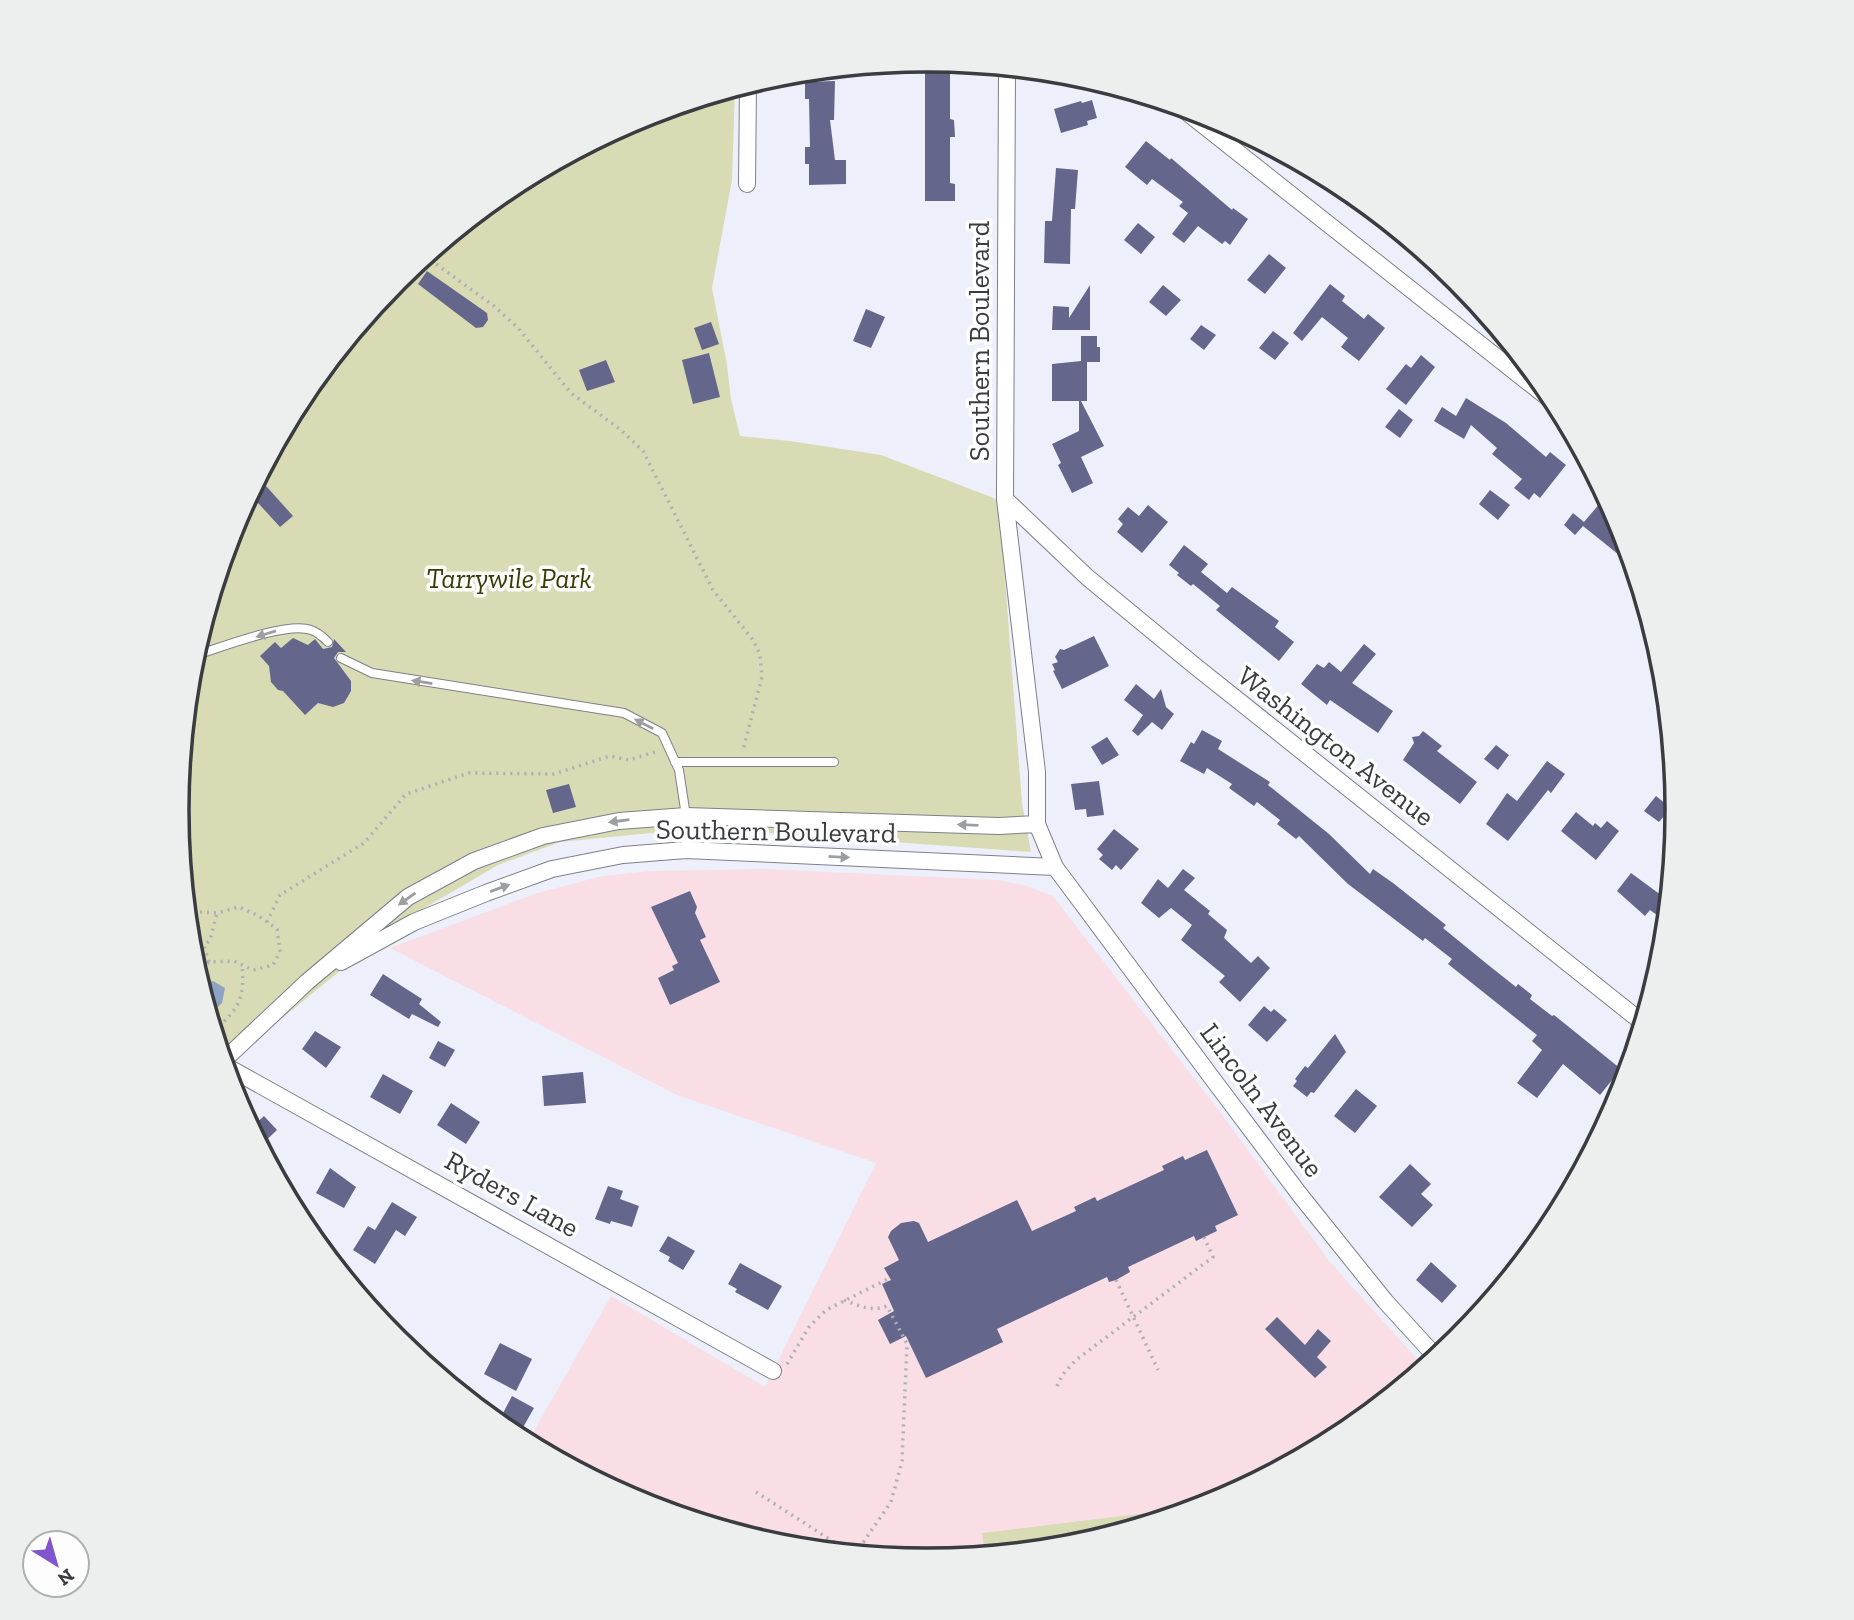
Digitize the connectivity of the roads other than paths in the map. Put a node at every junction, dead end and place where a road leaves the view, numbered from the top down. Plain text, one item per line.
1 (1007, 76) edge
2 (748, 94) edge
3 (1204, 126) edge
4 (747, 184) dead end
5 (1528, 382) edge
6 (1005, 499) junction
7 (328, 642) dead end
8 (206, 652) edge
9 (341, 658) dead end
10 (676, 762) junction
11 (834, 762) dead end
12 (685, 816) junction
13 (1037, 824) junction
14 (686, 850) junction
15 (1055, 867) junction
16 (307, 982) junction
17 (1635, 1017) edge
18 (231, 1055) edge
19 (237, 1071) edge
20 (1430, 1350) edge
21 (779, 1368) road end

1 - 6 street, Southern Boulevard
2 - 4 street
3 - 5 street
6 - 13 street, Southern Boulevard
6 - 17 street, Washington Avenue
7 -> 8 lane
10 -> 9 lane
10 - 11 lane
10 - 12 lane
13 -> 12 street, Southern Boulevard
12 - 14 lane
12 -> 16 street, Southern Boulevard
13 - 15 street, Southern Boulevard
14 -> 15 street, Southern Boulevard
16 -> 14 street, Southern Boulevard
15 - 20 street, Lincoln Avenue
16 - 18 street, Southern Boulevard
19 - 21 street, Ryders Lane

